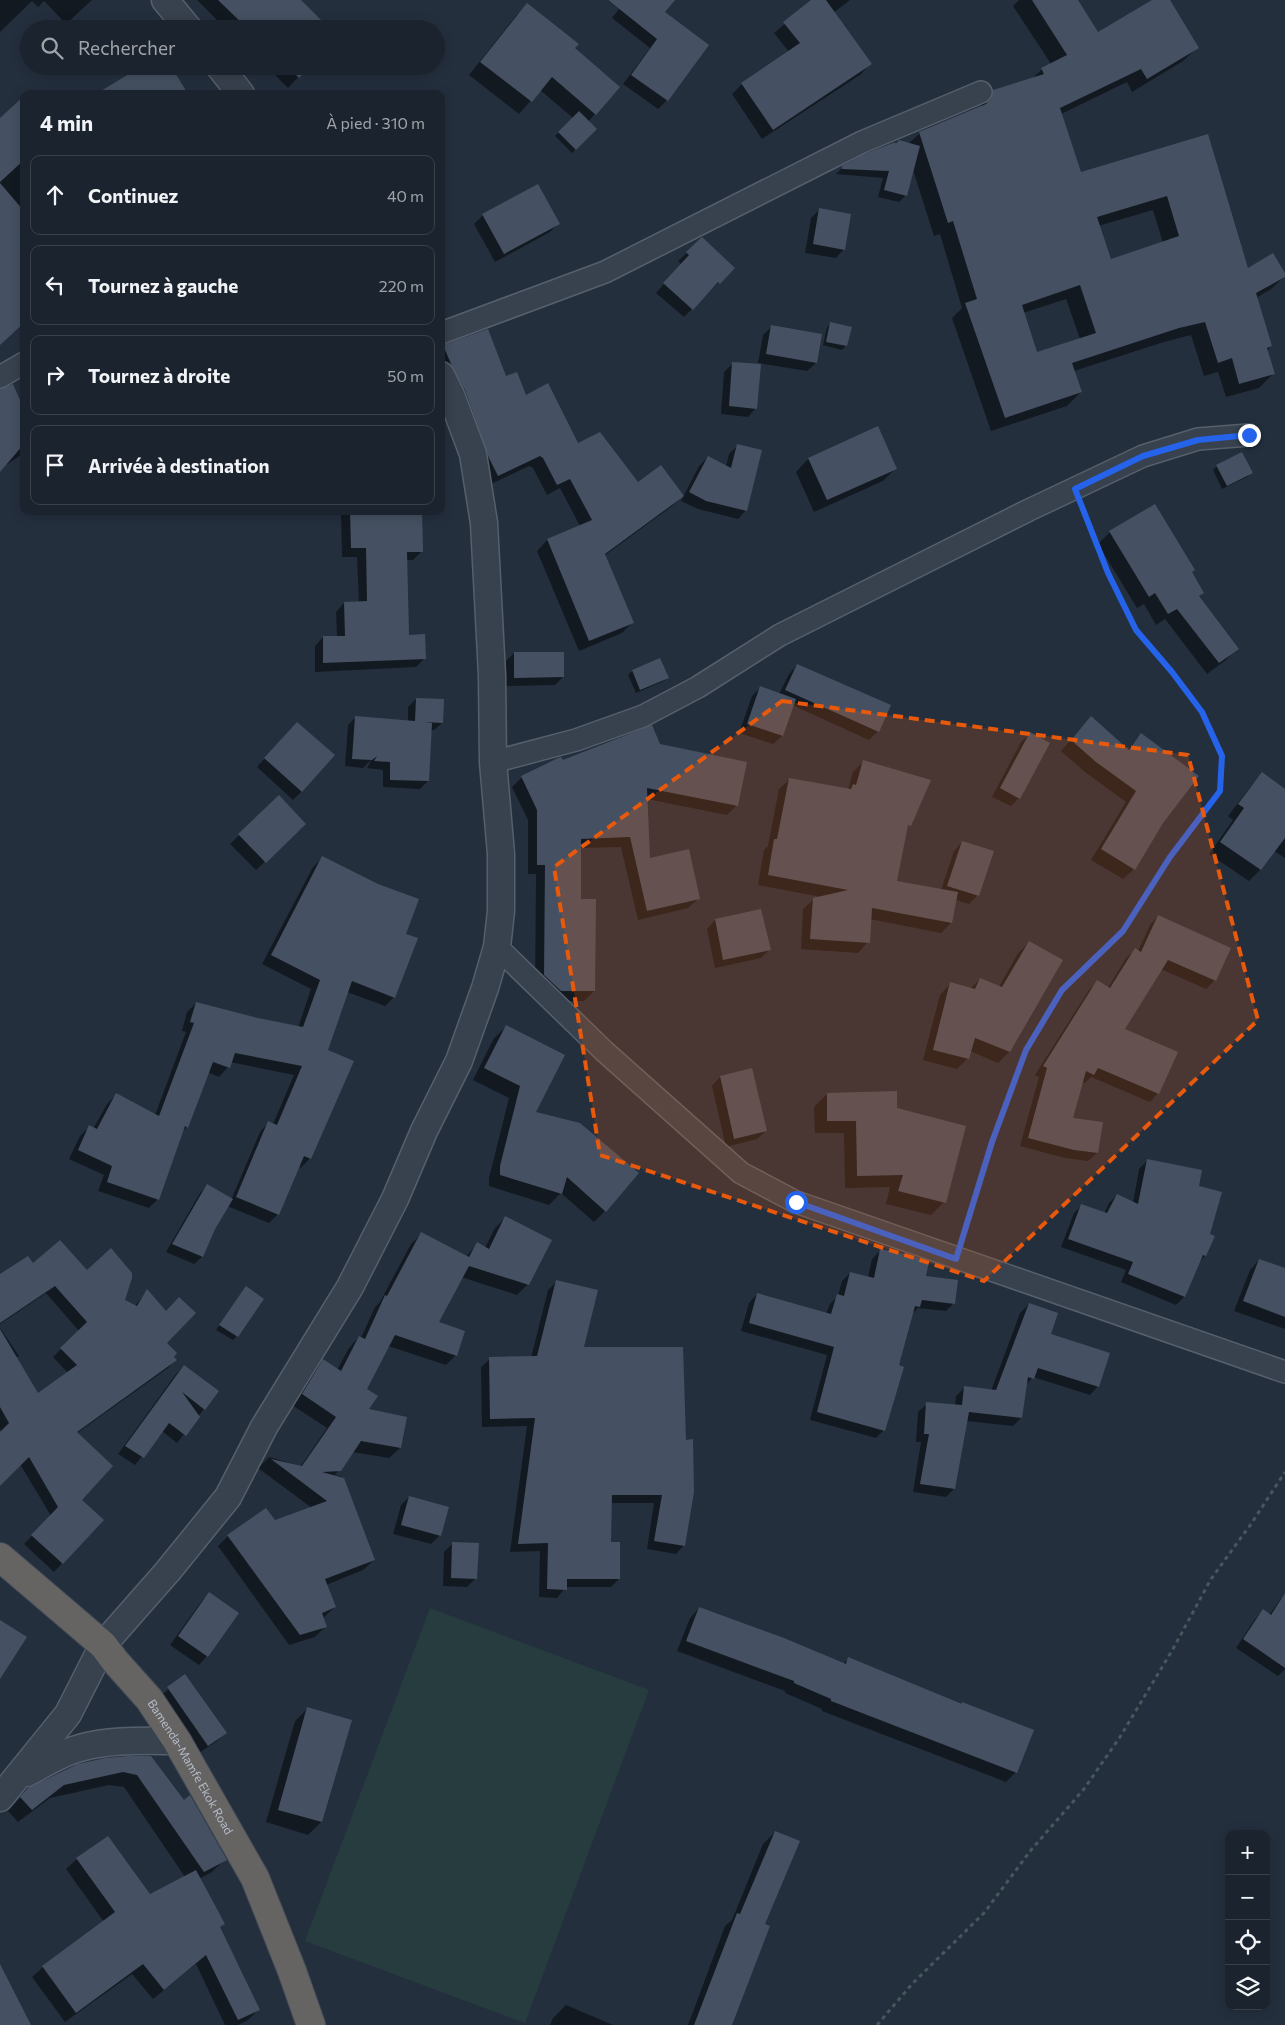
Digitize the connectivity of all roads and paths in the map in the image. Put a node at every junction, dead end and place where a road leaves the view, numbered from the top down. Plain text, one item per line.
1 (165, 0) edge
2 (182, 20) edge
3 (226, 75) edge
4 (238, 90) edge
5 (981, 92) dead end
6 (445, 332) edge
7 (20, 365) edge
8 (0, 377) edge
9 (445, 383) edge
10 (1249, 435) dead end
11 (1082, 484) junction
12 (493, 762) junction
13 (497, 947) junction
14 (956, 1259) junction
15 (1285, 1372) edge
16 (1285, 1472) edge
17 (0, 1557) edge
18 (103, 1645) junction
19 (177, 1741) junction
20 (18, 1778) junction
21 (0, 1798) edge
22 (311, 2025) edge
23 (877, 2025) edge

1 - 2 street
3 - 4 street
5 - 6 street
7 - 8 street
9 - 12 street
10 - 11 street
11 - 12 street
11 - 14 path
12 - 13 street
13 - 14 street
13 - 18 street
14 - 15 street
16 - 23 path
17 - 18 highway, Bamenda-Mamfe Ekok Road
18 - 19 highway, Bamenda-Mamfe Ekok Road
18 - 20 street
19 - 20 street
19 - 22 highway, Bamenda-Mamfe Ekok Road
20 - 21 street

